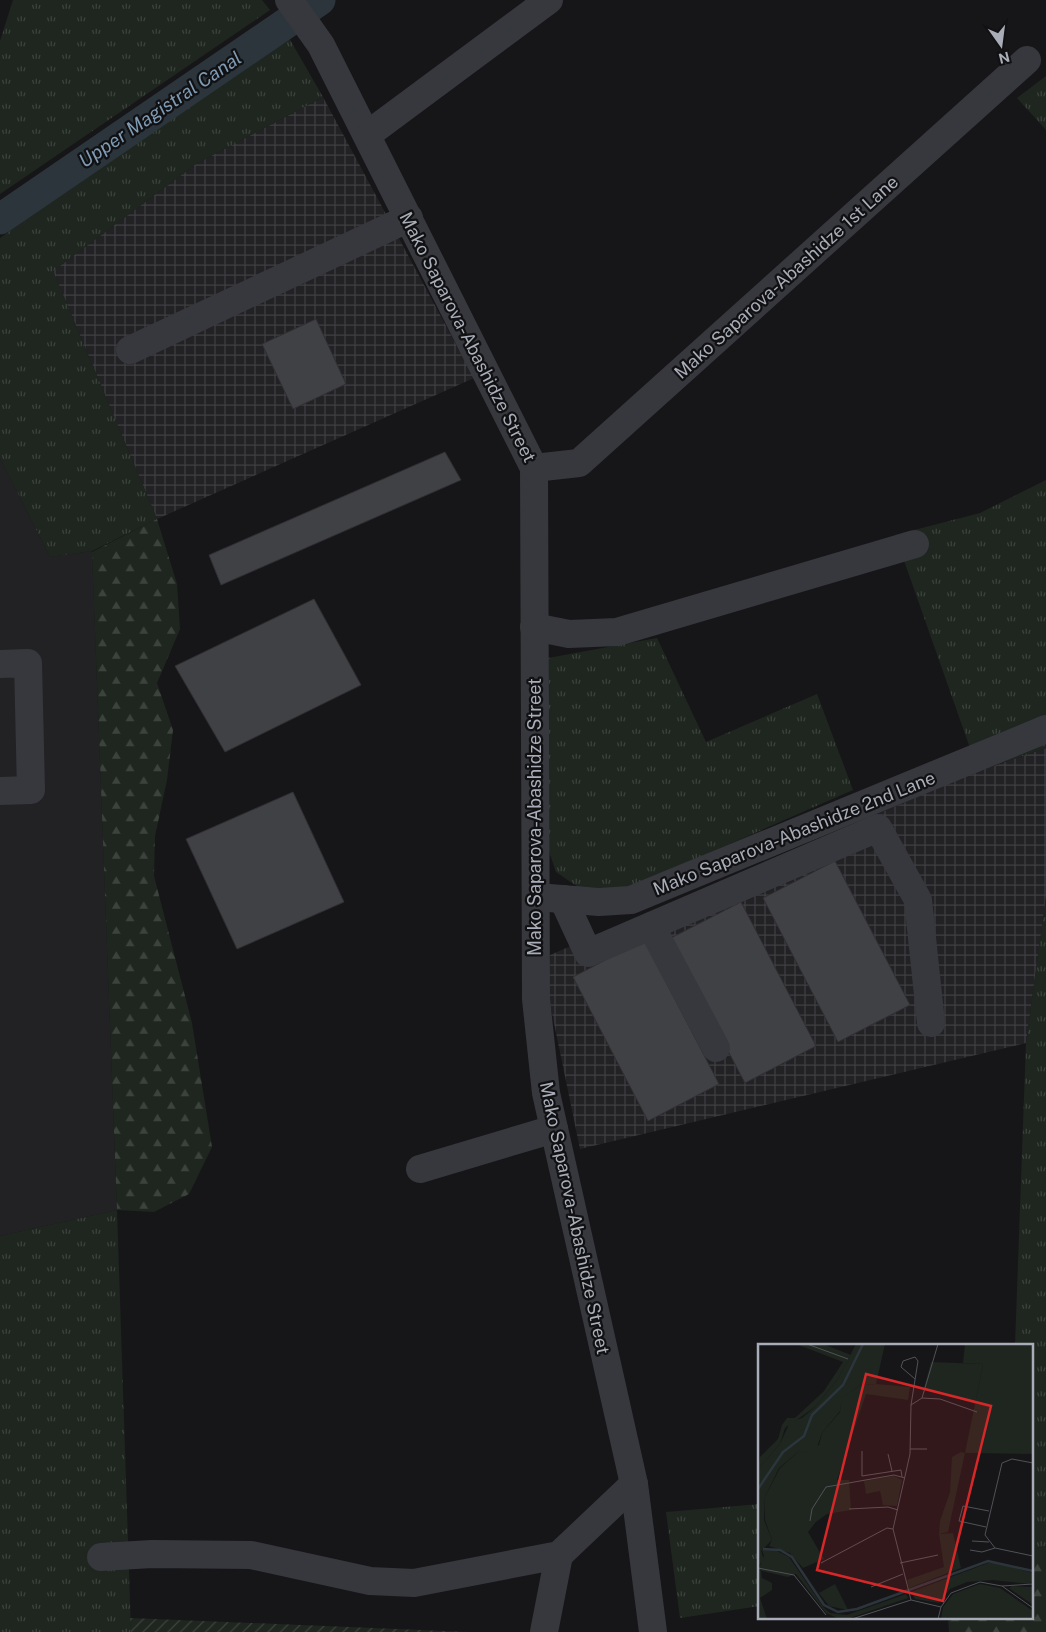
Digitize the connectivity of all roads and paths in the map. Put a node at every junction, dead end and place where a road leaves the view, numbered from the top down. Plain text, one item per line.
1 (289, 0) edge
2 (549, 0) edge
3 (1027, 60) dead end
4 (367, 135) junction
5 (408, 218) junction
6 (130, 350) dead end
7 (534, 468) junction
8 (916, 544) dead end
9 (534, 627) junction
10 (0, 664) edge
11 (1046, 729) edge
12 (0, 792) edge
13 (534, 897) junction
14 (564, 899) junction
15 (651, 926) junction
16 (931, 1023) dead end
17 (716, 1048) dead end
18 (554, 1129) junction
19 (420, 1169) dead end
20 (634, 1484) junction
21 (558, 1555) junction
22 (101, 1557) dead end
23 (653, 1630) edge
24 (544, 1632) edge

1 - 4 street, Mako Saparova-Abashidze Street
2 - 4 street
3 - 7 street, Mako Saparova-Abashidze 1st Lane
4 - 5 street, Mako Saparova-Abashidze Street
5 - 6 street
5 - 7 street, Mako Saparova-Abashidze Street
7 - 9 street, Mako Saparova-Abashidze Street
8 - 9 street
9 - 13 street, Mako Saparova-Abashidze Street
10 - 12 street
11 - 14 street, Mako Saparova-Abashidze 2nd Lane
13 - 14 street, Mako Saparova-Abashidze 2nd Lane
13 - 18 street, Mako Saparova-Abashidze Street
14 - 15 street
15 - 16 street
15 - 17 street
18 - 19 street
18 - 20 street, Mako Saparova-Abashidze Street
20 - 21 street
20 - 23 street, Mako Saparova-Abashidze Street
21 - 22 street
21 - 24 street

